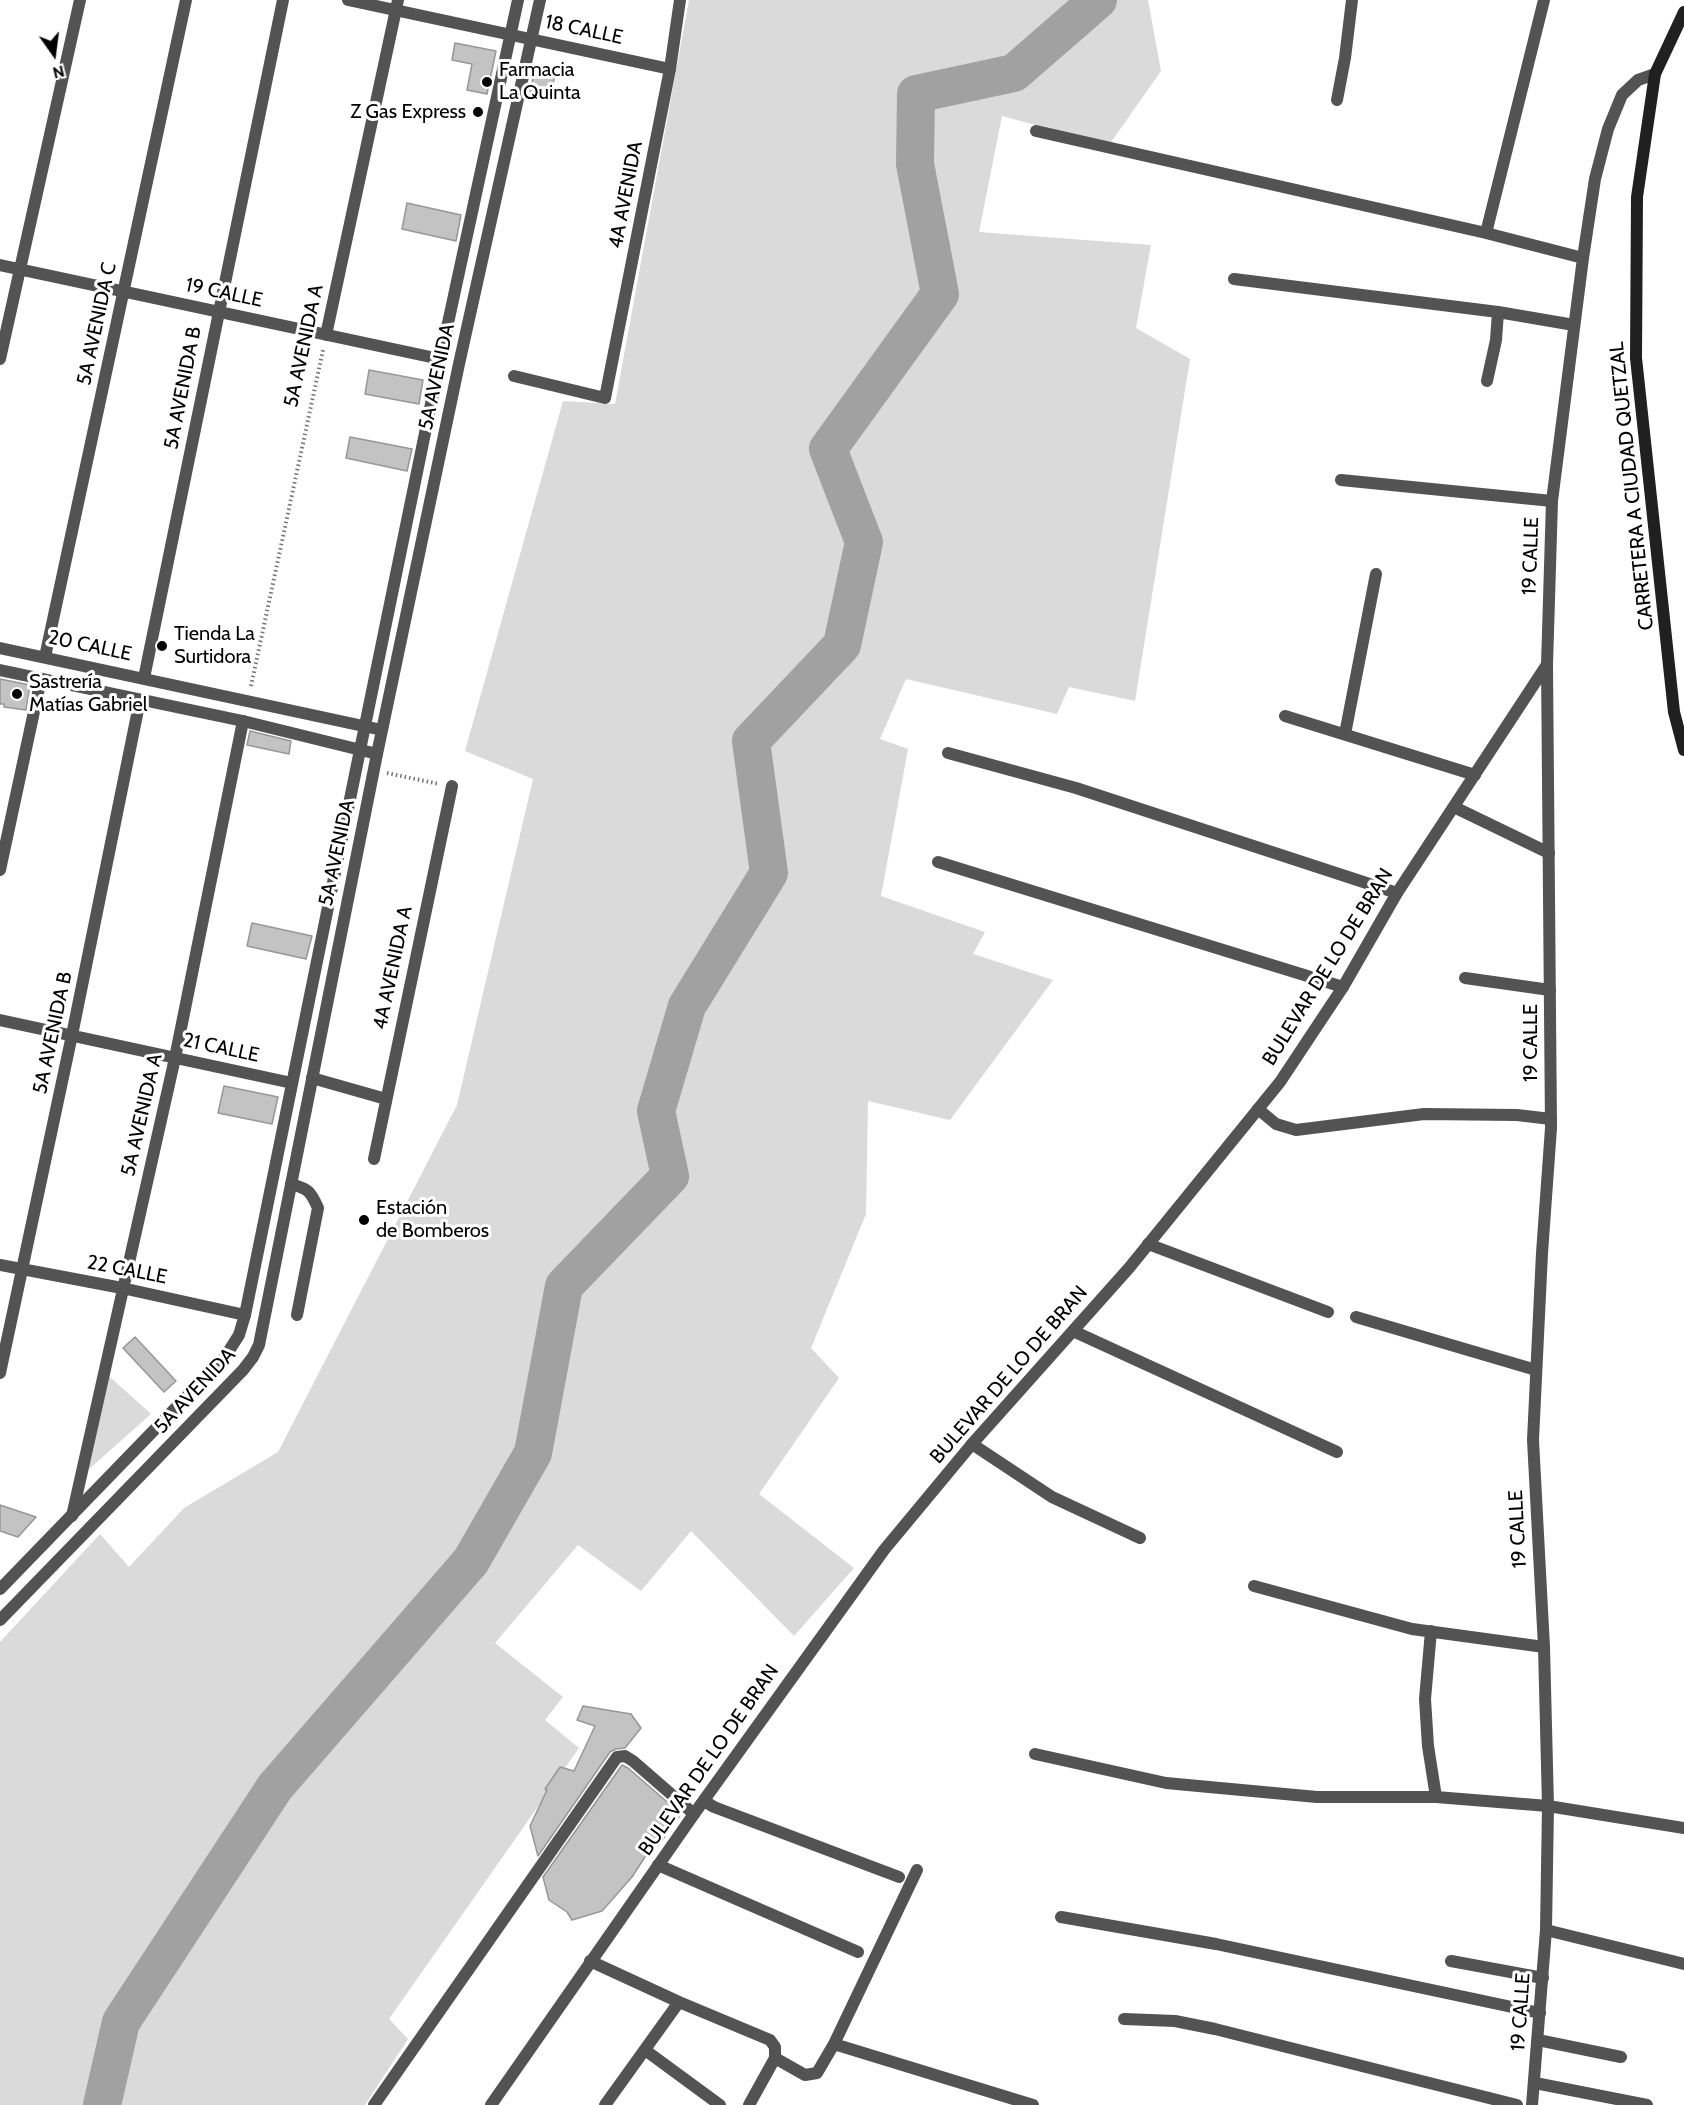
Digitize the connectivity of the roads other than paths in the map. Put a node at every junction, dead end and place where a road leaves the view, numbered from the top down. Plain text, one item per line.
1 (80, 0) edge
2 (186, 0) edge
3 (283, 0) edge
4 (348, 0) edge
5 (518, 0) edge
6 (540, 0) edge
7 (680, 0) edge
8 (1352, 0) edge
9 (1544, 0) edge
10 (397, 5) edge
11 (1684, 12) edge
12 (1679, 32) edge
13 (511, 35) junction
14 (531, 39) junction
15 (670, 69) junction
16 (1655, 74) junction
17 (1337, 100) dead end
18 (1036, 131) dead end
19 (1486, 233) junction
20 (1583, 258) junction
21 (0, 266) edge
22 (18, 269) junction
23 (1234, 279) dead end
24 (123, 292) junction
25 (218, 312) junction
26 (1498, 312) junction
27 (1574, 325) junction
28 (326, 335) junction
29 (0, 358) edge
30 (440, 359) junction
31 (514, 376) dead end
32 (1487, 381) dead end
33 (1341, 480) dead end
34 (1552, 501) junction
35 (1376, 574) dead end
36 (0, 648) edge
37 (45, 657) junction
38 (1547, 665) junction
39 (0, 670) edge
40 (144, 678) junction
41 (40, 679) junction
42 (140, 700) junction
43 (1285, 716) dead end
44 (243, 721) junction
45 (365, 725) junction
46 (382, 730) junction
47 (1345, 734) junction
48 (360, 750) junction
49 (1684, 750) edge
50 (948, 753) dead end
51 (377, 754) junction
52 (1475, 775) junction
53 (452, 786) road end
54 (1454, 807) junction
55 (1549, 853) junction
56 (938, 862) dead end
57 (0, 870) edge
58 (1397, 893) junction
59 (1465, 978) dead end
60 (1343, 987) junction
61 (1550, 990) junction
62 (0, 1020) edge
63 (72, 1035) junction
64 (175, 1058) junction
65 (312, 1078) junction
66 (292, 1083) junction
67 (386, 1099) junction
68 (1258, 1109) junction
69 (1551, 1119) junction
70 (284, 1123) junction
71 (302, 1128) junction
72 (374, 1159) dead end
73 (291, 1184) junction
74 (1148, 1244) junction
75 (0, 1265) edge
76 (22, 1269) junction
77 (122, 1288) junction
78 (1328, 1312) dead end
79 (245, 1315) junction
80 (297, 1315) dead end
81 (1356, 1317) dead end
82 (1073, 1331) junction
83 (1536, 1370) junction
84 (0, 1373) edge
85 (972, 1444) junction
86 (1337, 1452) dead end
87 (72, 1516) junction
88 (1140, 1538) dead end
89 (1254, 1586) dead end
90 (0, 1589) edge
91 (0, 1620) edge
92 (1431, 1631) junction
93 (1544, 1647) junction
94 (1035, 1754) dead end
95 (1436, 1797) junction
96 (704, 1801) junction
97 (1548, 1806) junction
98 (694, 1814) junction
99 (1684, 1828) edge
100 (658, 1865) junction
101 (917, 1870) dead end
102 (899, 1877) dead end
103 (1061, 1917) dead end
104 (1546, 1930) junction
105 (858, 1952) dead end
106 (590, 1961) junction
107 (1450, 1961) dead end
108 (1684, 1964) edge
109 (1543, 1978) junction
110 (679, 2002) junction
111 (1540, 2013) junction
112 (1124, 2019) dead end
113 (1538, 2040) junction
114 (834, 2044) junction
115 (645, 2050) junction
116 (1621, 2056) dead end
117 (775, 2058) junction
118 (1535, 2083) junction
119 (374, 2105) edge
120 (490, 2105) edge
121 (605, 2105) edge
122 (720, 2105) edge
123 (749, 2105) edge
124 (1033, 2105) edge
125 (1517, 2105) edge
126 (1532, 2105) edge
127 (1647, 2105) edge

1 - 22 street
2 - 24 street, 5A AVENIDA C
3 - 25 street, 5A AVENIDA B
4 - 10 street, 18 CALLE
5 - 13 street, 5A AVENIDA
6 - 14 street, 5A AVENIDA
7 - 15 street, 4A AVENIDA
8 - 17 street
9 - 19 street
10 - 13 street, 18 CALLE
10 - 28 street, 5A AVENIDA A
11 - 12 main road
12 - 16 main road
13 - 14 street, 18 CALLE
13 - 30 street, 5A AVENIDA
14 - 15 street, 18 CALLE
14 - 46 street, 5A AVENIDA
15 - 31 street, 4A AVENIDA
16 - 20 street, 19 CALLE
16 - 49 main road, CARRETERA A CIUDAD QUETZAL
18 - 19 street
19 - 20 street
20 - 27 street, 19 CALLE
21 - 22 street, 19 CALLE
22 - 24 street, 19 CALLE
22 - 29 street
23 - 26 street
24 - 25 street, 19 CALLE
24 - 37 street, 5A AVENIDA C
25 - 28 street, 19 CALLE
25 - 40 street, 5A AVENIDA B
26 - 27 street
26 - 32 street
27 - 34 street, 19 CALLE
28 - 30 street, 19 CALLE
30 - 45 street, 5A AVENIDA
33 - 34 street
34 - 38 street, 19 CALLE
35 - 47 street
36 - 37 street, 20 CALLE
37 - 40 street, 20 CALLE
38 - 52 street, BULEVAR DE LO DE BRAN
38 - 55 street, 19 CALLE
39 - 41 street
40 - 45 street, 20 CALLE
41 - 42 street
41 - 57 street
42 - 44 street
42 - 63 street, 5A AVENIDA B
43 - 47 street
44 - 48 street
44 - 64 street, 5A AVENIDA A
45 - 46 street, 20 CALLE
45 - 48 street, 5A AVENIDA
46 - 51 street, 5A AVENIDA
47 - 52 street
48 - 51 street
48 - 66 street, 5A AVENIDA
50 - 58 street
51 - 65 street, 5A AVENIDA
52 - 54 street, BULEVAR DE LO DE BRAN
53 - 67 street, 4A AVENIDA A
54 - 55 street
54 - 58 street, BULEVAR DE LO DE BRAN
55 - 61 street, 19 CALLE
56 - 60 street
58 - 60 street, BULEVAR DE LO DE BRAN
59 - 61 street
60 - 68 street, BULEVAR DE LO DE BRAN
61 - 69 street, 19 CALLE
62 - 63 street, 21 CALLE
63 - 64 street, 21 CALLE
63 - 76 street, 5A AVENIDA B
64 - 66 street, 21 CALLE
64 - 77 street, 5A AVENIDA A
65 - 67 street
65 - 71 street, 5A AVENIDA
66 - 70 street, 5A AVENIDA
67 - 72 street, 4A AVENIDA A
68 - 69 street
68 - 74 street, BULEVAR DE LO DE BRAN
69 - 83 street, 19 CALLE
70 - 71 street
70 - 79 street, 5A AVENIDA
71 - 73 street, 5A AVENIDA
73 - 80 street
73 - 91 street, 5A AVENIDA
74 - 78 street
74 - 82 street, BULEVAR DE LO DE BRAN
75 - 76 street, 22 CALLE
76 - 77 street, 22 CALLE
76 - 84 street, 5A AVENIDA B
77 - 79 street, 22 CALLE
77 - 87 street, 5A AVENIDA A
79 - 87 street, 5A AVENIDA
81 - 83 street
82 - 85 street, BULEVAR DE LO DE BRAN
82 - 86 street
83 - 93 street, 19 CALLE
85 - 88 street
85 - 96 street, BULEVAR DE LO DE BRAN
87 - 90 street, 5A AVENIDA
89 - 92 street
92 - 93 street
92 - 95 street
93 - 97 street, 19 CALLE
94 - 95 street
95 - 97 street
96 - 98 street, BULEVAR DE LO DE BRAN
96 - 102 street
97 - 99 street
97 - 104 street, 19 CALLE
98 - 100 street, BULEVAR DE LO DE BRAN
98 - 119 street
100 - 105 street
100 - 106 street, BULEVAR DE LO DE BRAN
101 - 114 street
103 - 111 street
104 - 108 street
104 - 109 street, 19 CALLE
106 - 110 street
106 - 120 street, BULEVAR DE LO DE BRAN
107 - 109 street
109 - 111 street, 19 CALLE
110 - 115 street
110 - 117 street
111 - 113 street, 19 CALLE
112 - 125 street
113 - 116 street
113 - 118 street, 19 CALLE
114 - 117 street
114 - 124 street
115 - 121 street
115 - 122 street
117 - 123 street
118 - 126 street, 19 CALLE
118 - 127 street

